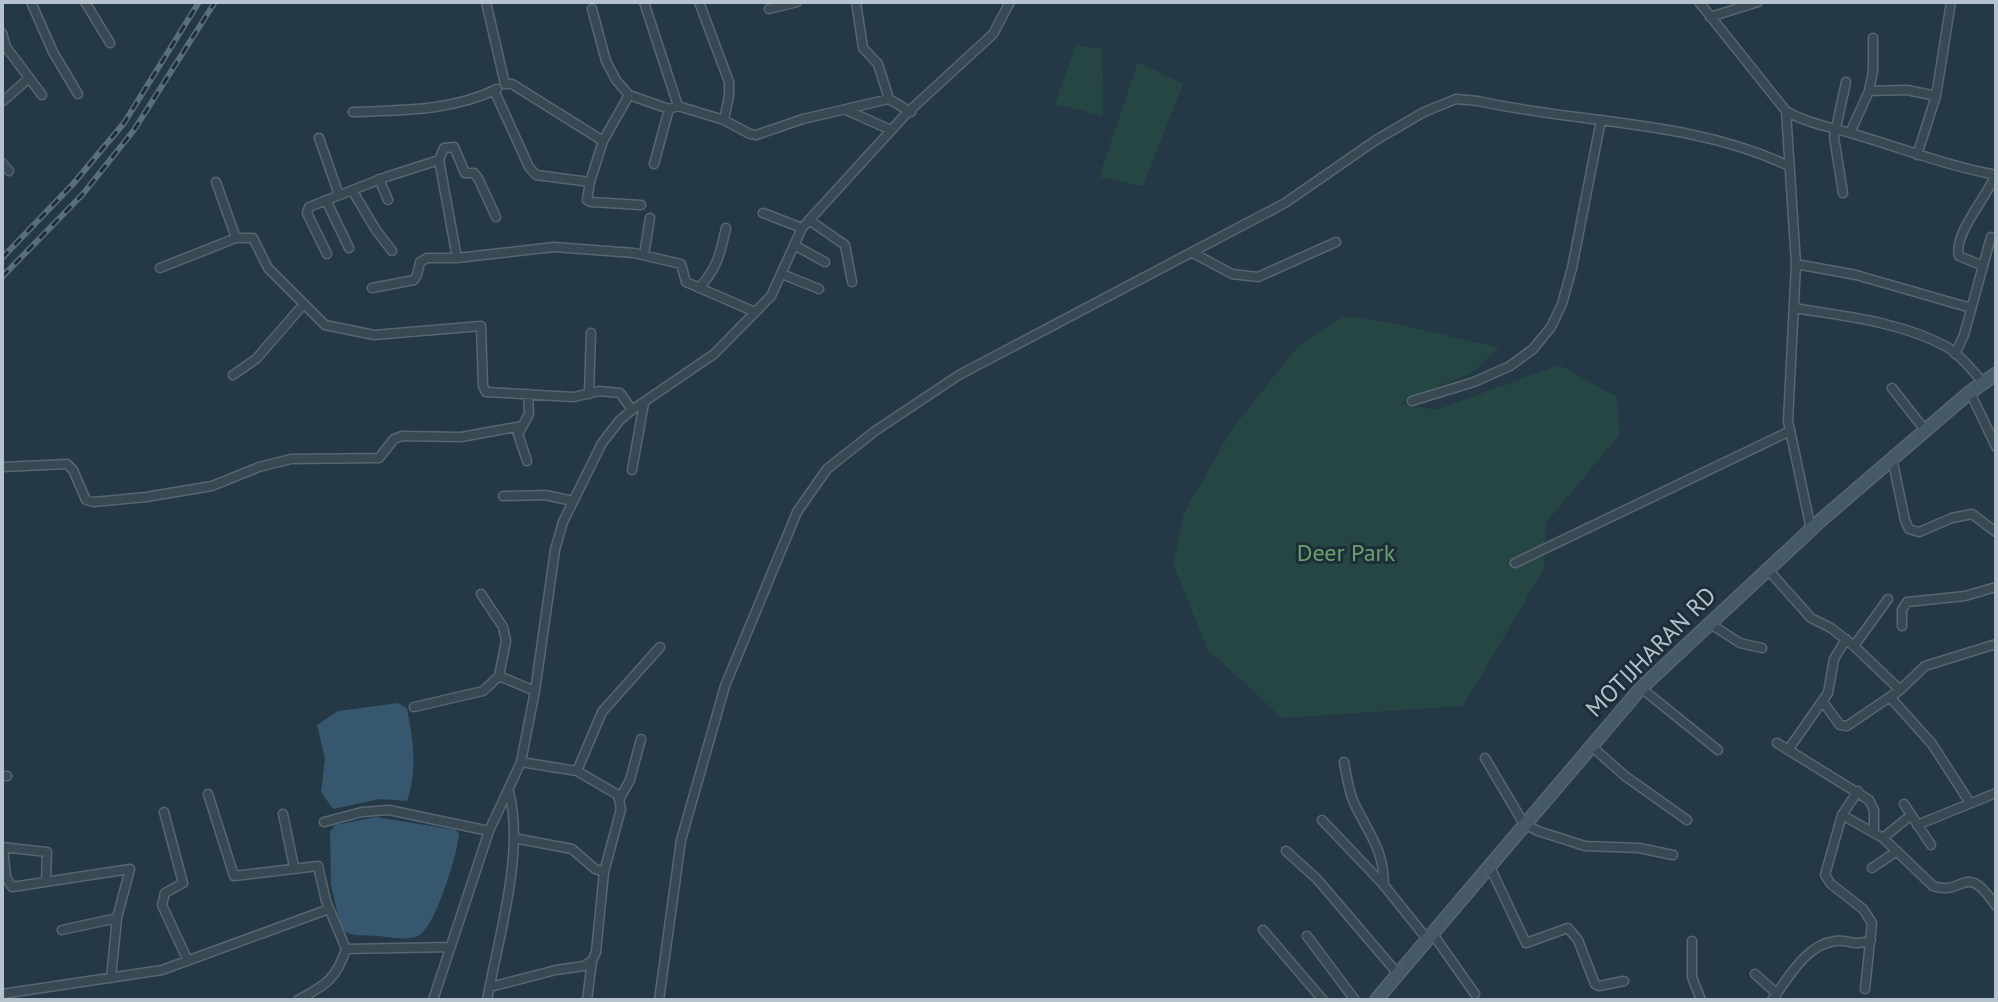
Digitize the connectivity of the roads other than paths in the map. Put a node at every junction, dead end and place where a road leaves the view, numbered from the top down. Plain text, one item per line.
1 (31, 2) edge
2 (85, 2) edge
3 (486, 2) edge
4 (644, 2) edge
5 (699, 2) edge
6 (797, 2) edge
7 (856, 2) edge
8 (1010, 2) edge
9 (1699, 2) edge
10 (1758, 2) edge
11 (1951, 2) edge
12 (592, 9) dead end
13 (769, 9) dead end
14 (1710, 17) junction
15 (2, 33) edge
16 (1873, 38) dead end
17 (110, 43) dead end
18 (4, 48) edge
19 (28, 79) junction
20 (1846, 82) dead end
21 (505, 84) junction
22 (494, 90) junction
23 (1869, 91) junction
24 (78, 94) dead end
25 (42, 95) dead end
26 (629, 95) junction
27 (1936, 96) junction
28 (889, 99) junction
29 (2, 102) edge
30 (674, 107) junction
31 (845, 109) junction
32 (1786, 111) junction
33 (353, 112) dead end
34 (911, 112) junction
35 (724, 120) junction
36 (1601, 120) junction
37 (1834, 129) junction
38 (891, 130) junction
39 (1850, 133) junction
40 (319, 138) dead end
41 (603, 141) junction
42 (1917, 155) junction
43 (439, 160) junction
44 (2, 163) edge
45 (654, 164) dead end
46 (1789, 166) junction
47 (9, 171) dead end
48 (1996, 175) edge
49 (379, 179) junction
50 (216, 182) dead end
51 (590, 182) junction
52 (352, 190) junction
53 (1843, 193) dead end
54 (339, 195) junction
55 (326, 200) junction
56 (388, 200) dead end
57 (641, 205) dead end
58 (763, 213) dead end
59 (496, 217) dead end
60 (650, 218) dead end
61 (809, 220) junction
62 (726, 228) dead end
63 (802, 228) junction
64 (1991, 237) dead end
65 (236, 238) junction
66 (1336, 242) dead end
67 (794, 245) junction
68 (349, 248) dead end
69 (392, 251) dead end
70 (1193, 253) junction
71 (327, 254) dead end
72 (644, 255) junction
73 (457, 258) junction
74 (825, 262) dead end
75 (1796, 264) junction
76 (1983, 266) junction
77 (160, 268) dead end
78 (782, 274) junction
79 (852, 282) dead end
80 (372, 288) dead end
81 (699, 288) junction
82 (819, 289) dead end
83 (303, 305) junction
84 (1794, 308) junction
85 (1971, 308) junction
86 (755, 312) junction
87 (591, 333) dead end
88 (1955, 354) junction
89 (1996, 374) edge
90 (233, 375) dead end
91 (1983, 382) junction
92 (1892, 388) dead end
93 (1970, 392) junction
94 (528, 394) junction
95 (589, 394) junction
96 (1412, 401) dead end
97 (644, 403) junction
98 (632, 410) junction
99 (522, 426) junction
100 (1925, 430) junction
101 (1790, 431) junction
102 (1996, 447) edge
103 (1892, 458) junction
104 (527, 461) dead end
105 (2, 467) edge
106 (632, 470) dead end
107 (503, 496) dead end
108 (573, 501) junction
109 (1811, 529) junction
110 (1996, 532) edge
111 (1515, 563) dead end
112 (1769, 571) junction
113 (1996, 587) edge
114 (481, 594) dead end
115 (1888, 599) dead end
116 (1709, 623) junction
117 (1902, 626) dead end
118 (1846, 639) junction
119 (1996, 644) edge
120 (1854, 646) junction
121 (660, 647) dead end
122 (1762, 648) dead end
123 (499, 676) junction
124 (1641, 688) junction
125 (1900, 690) junction
126 (535, 691) junction
127 (1890, 697) junction
128 (1823, 702) junction
129 (414, 707) dead end
130 (641, 739) dead end
131 (1777, 743) dead end
132 (1590, 745) junction
133 (1718, 750) dead end
134 (1788, 750) junction
135 (1485, 758) dead end
136 (521, 762) junction
137 (1344, 762) dead end
138 (577, 771) junction
139 (1858, 791) junction
140 (509, 792) junction
141 (1996, 793) edge
142 (208, 794) dead end
143 (620, 798) junction
144 (1970, 803) junction
145 (1904, 804) dead end
146 (164, 812) dead end
147 (283, 814) dead end
148 (1842, 815) junction
149 (1911, 815) junction
150 (1322, 820) dead end
151 (1687, 820) dead end
152 (324, 822) dead end
153 (1524, 824) junction
154 (1917, 825) junction
155 (489, 831) junction
156 (1874, 832) junction
157 (514, 838) junction
158 (1883, 838) junction
159 (1931, 845) dead end
160 (3, 847) edge
161 (1286, 851) dead end
162 (1897, 851) junction
163 (1673, 855) dead end
164 (1488, 865) junction
165 (294, 867) junction
166 (1872, 868) dead end
167 (604, 872) junction
168 (46, 882) junction
169 (1384, 886) junction
170 (1996, 906) edge
171 (329, 909) junction
172 (117, 918) junction
173 (62, 930) dead end
174 (1263, 930) dead end
175 (1307, 936) dead end
176 (1429, 936) junction
177 (1871, 940) junction
178 (1692, 941) dead end
179 (451, 947) junction
180 (346, 949) junction
181 (188, 961) junction
182 (592, 961) junction
183 (1398, 974) junction
184 (1755, 974) dead end
185 (113, 978) junction
186 (1624, 981) dead end
187 (490, 987) junction
188 (1865, 989) dead end
189 (2, 994) edge
190 (1475, 994) dead end
191 (1774, 997) edge
192 (298, 1000) edge
193 (433, 1000) edge
194 (487, 1000) edge
195 (587, 1000) edge
196 (659, 1000) edge
197 (1323, 1000) edge
198 (1355, 1000) edge
199 (1376, 1000) edge
200 (1701, 1000) edge

1 - 24 street
2 - 17 street
3 - 21 street
4 - 30 street
5 - 35 street
6 - 13 street
7 - 28 street
8 - 34 street
9 - 14 street
10 - 14 street
11 - 27 street
12 - 26 street
14 - 32 street
15 - 18 street
16 - 23 street
18 - 19 street
19 - 25 street
19 - 29 street
20 - 37 street
21 - 22 street
21 - 41 street
22 - 33 street
22 - 51 street
23 - 27 street
23 - 39 street
26 - 30 street
26 - 41 street
27 - 42 street
28 - 31 street
28 - 34 street
30 - 35 street
30 - 45 street
31 - 35 street
31 - 38 street
32 - 37 street
32 - 46 street
34 - 38 street
36 - 46 street
36 - 70 street
36 - 96 street
37 - 39 street
37 - 53 street
38 - 61 street
39 - 42 street
40 - 54 street
41 - 51 street
42 - 48 street
43 - 49 street
43 - 59 street
43 - 73 street
44 - 47 street
46 - 75 street
48 - 76 street
49 - 52 street
49 - 56 street
50 - 65 street
51 - 57 street
52 - 54 street
52 - 69 street
54 - 55 street
55 - 68 street
55 - 71 street
58 - 63 street
60 - 72 street
61 - 63 street
61 - 79 street
62 - 81 street
63 - 67 street
64 - 76 street
65 - 77 street
65 - 83 street
66 - 70 street
67 - 74 street
67 - 78 street
70 - 196 street
72 - 73 street
72 - 81 street
73 - 80 street
75 - 84 street
75 - 85 street
76 - 85 street
78 - 82 street
78 - 86 street
81 - 86 street
83 - 90 street
83 - 94 street
84 - 88 street
84 - 101 street
85 - 88 street
86 - 97 street
87 - 95 street
88 - 91 street
89 - 91 main road, MOTIJHARAN RD
91 - 93 main road, MOTIJHARAN RD
92 - 100 street
93 - 100 main road, MOTIJHARAN RD
93 - 102 street
94 - 95 street
94 - 99 street
95 - 98 street
97 - 98 street
97 - 106 street
98 - 108 street
99 - 104 street
99 - 105 street
100 - 103 main road, MOTIJHARAN RD
101 - 109 street
101 - 111 street
103 - 109 main road, MOTIJHARAN RD
103 - 110 street
107 - 108 street
108 - 126 street
109 - 112 main road, MOTIJHARAN RD
112 - 116 main road, MOTIJHARAN RD
112 - 118 street
113 - 117 street
114 - 123 street
115 - 120 street
116 - 122 street
116 - 124 main road, MOTIJHARAN RD
118 - 120 street
118 - 128 street
119 - 125 street
120 - 125 street
121 - 138 street
123 - 126 street
123 - 129 street
124 - 132 main road, MOTIJHARAN RD
124 - 133 street
125 - 127 street
126 - 136 street
127 - 128 street
127 - 144 street
128 - 134 street
130 - 143 street
131 - 134 street
132 - 151 street
132 - 153 main road, MOTIJHARAN RD
134 - 139 street
135 - 153 street
136 - 138 street
136 - 140 street
137 - 169 street
138 - 143 street
139 - 148 street
139 - 156 street
140 - 155 street
140 - 157 street
141 - 144 street
142 - 165 street
143 - 167 street
144 - 154 street
145 - 149 street
146 - 181 street
147 - 165 street
148 - 156 street
148 - 177 street
149 - 154 street
149 - 158 street
150 - 169 street
152 - 155 street
153 - 163 street
153 - 164 main road, MOTIJHARAN RD
154 - 159 street
155 - 179 street
156 - 158 street
157 - 167 street
157 - 187 street
158 - 162 street
160 - 168 street
160 - 168 street
161 - 183 street
162 - 166 street
162 - 170 street
164 - 176 main road, MOTIJHARAN RD
164 - 186 street
165 - 171 street
167 - 182 street
168 - 172 street
169 - 176 street
171 - 180 street
171 - 181 street
172 - 173 street
172 - 185 street
174 - 197 street
175 - 198 street
176 - 183 main road, MOTIJHARAN RD
176 - 190 street
177 - 188 street
177 - 191 street
178 - 200 street
179 - 180 street
179 - 193 street
180 - 192 street
181 - 185 street
182 - 187 street
182 - 195 street
183 - 199 main road, MOTIJHARAN RD
184 - 191 street
185 - 189 street
187 - 194 street

